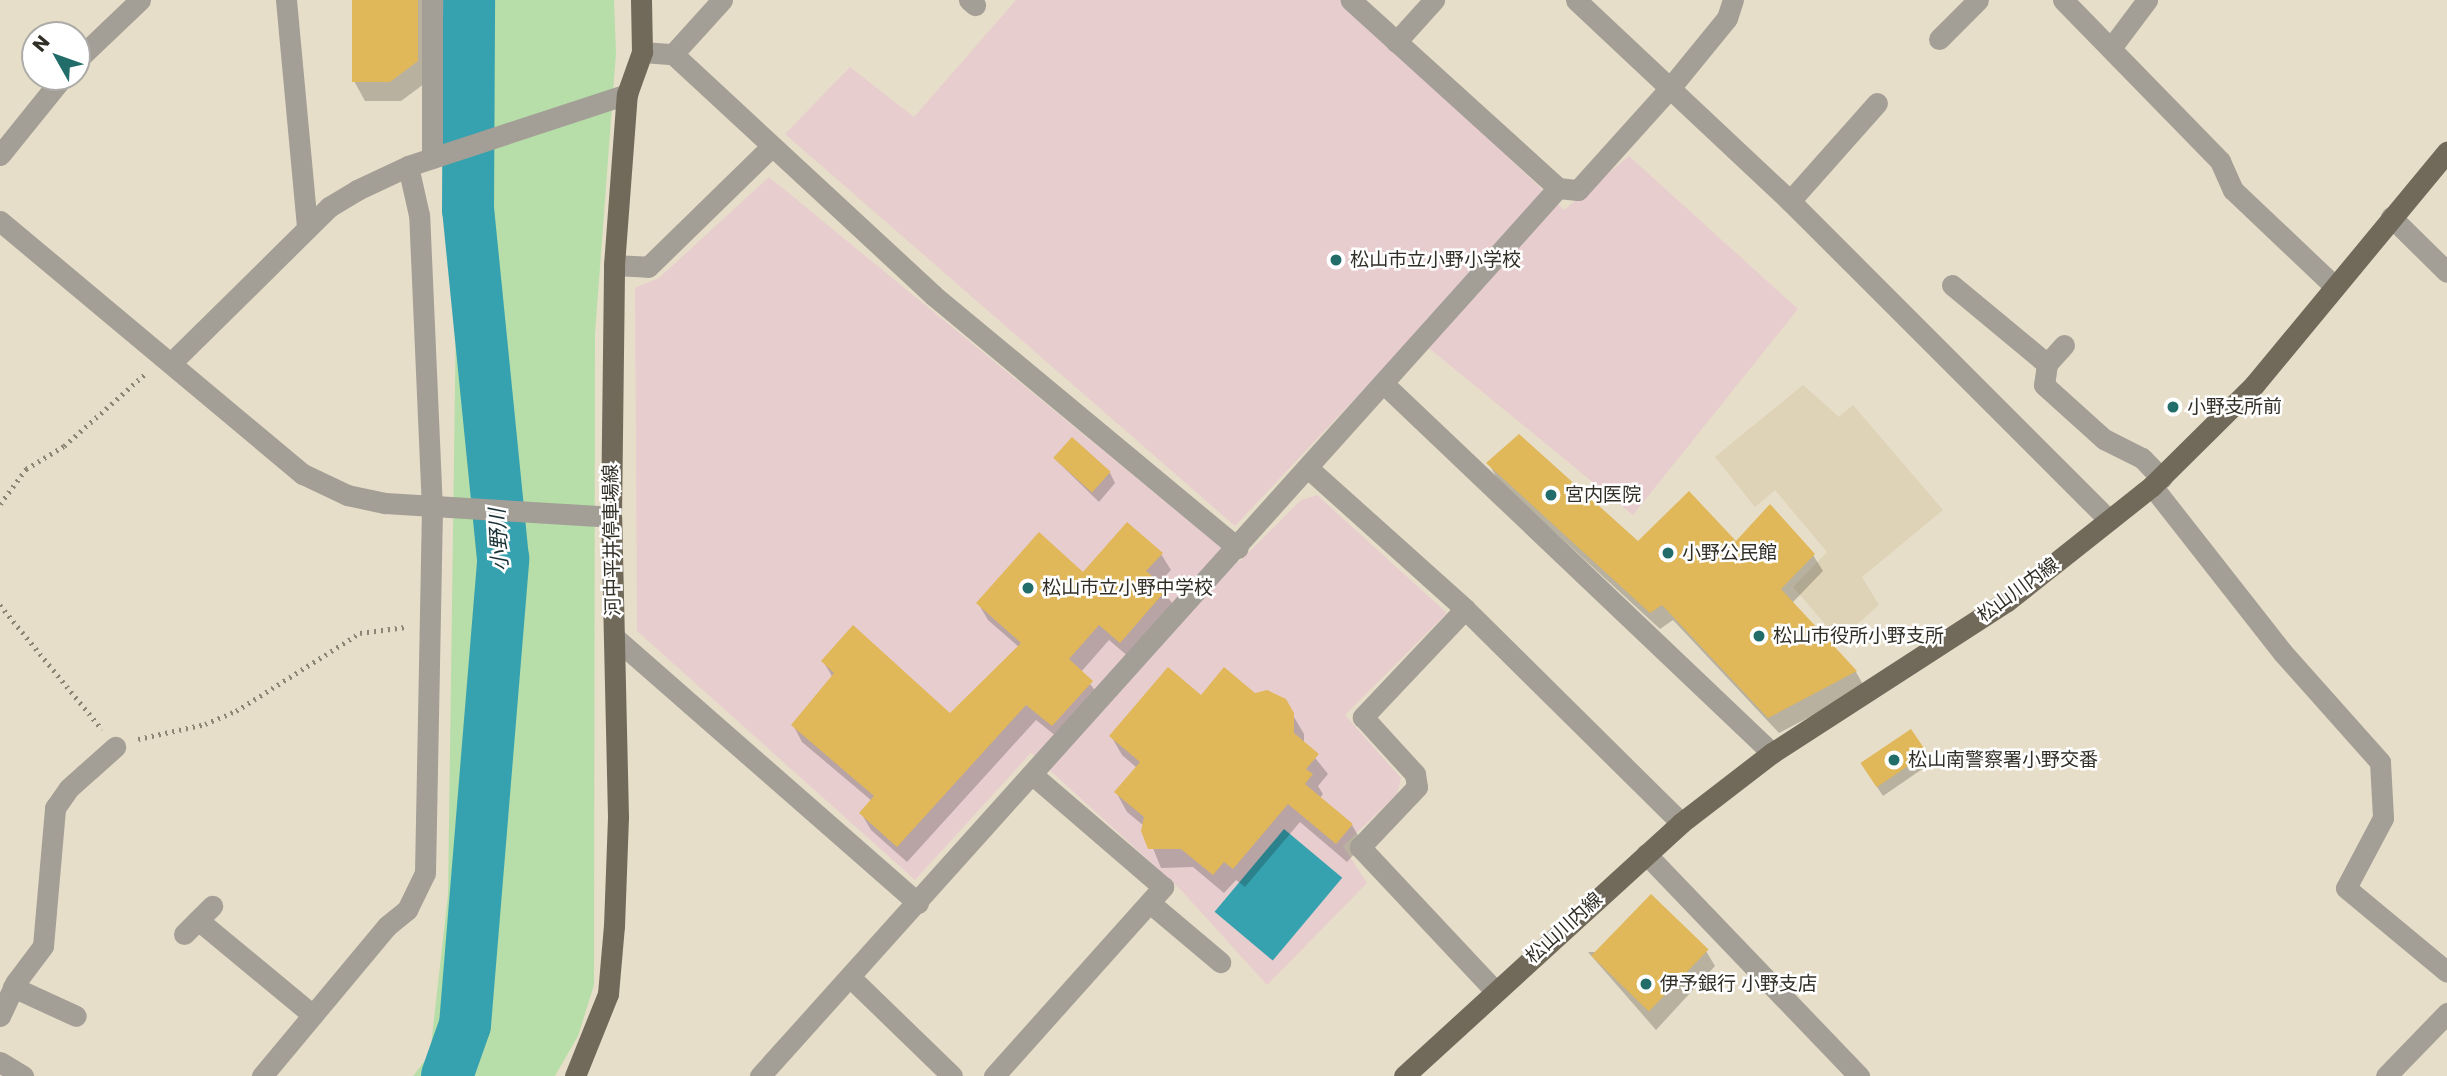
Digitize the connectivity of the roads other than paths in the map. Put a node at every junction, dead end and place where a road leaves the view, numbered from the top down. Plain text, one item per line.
1 (140, 0) edge
2 (286, 0) edge
3 (432, 0) edge
4 (641, 0) edge
5 (722, 0) edge
6 (1351, 0) edge
7 (1434, 0) edge
8 (1576, 0) edge
9 (1978, 0) edge
10 (2063, 0) edge
11 (2147, 0) edge
12 (1732, 1) edge
13 (1939, 38) dead end
14 (1396, 42) junction
15 (91, 47) edge
16 (2111, 48) junction
17 (642, 52) junction
18 (673, 54) junction
19 (1670, 88) junction
20 (53, 91) edge
21 (623, 95) junction
22 (1877, 103) dead end
23 (772, 146) junction
24 (2447, 152) edge
25 (0, 155) edge
26 (437, 157) junction
27 (408, 166) junction
28 (1558, 188) junction
29 (1790, 201) junction
30 (2392, 217) junction
31 (0, 221) edge
32 (307, 229) junction
33 (614, 265) junction
34 (2447, 272) edge
35 (1952, 285) dead end
36 (2334, 286) junction
37 (2064, 345) dead end
38 (169, 359) junction
39 (2047, 364) junction
40 (1385, 385) junction
41 (1308, 468) junction
42 (2156, 482) junction
43 (438, 509) junction
44 (611, 517) junction
45 (2109, 520) junction
46 (1238, 548) junction
47 (1465, 609) junction
48 (614, 638) junction
49 (115, 747) road end
50 (1772, 753) junction
51 (1033, 775) junction
52 (1681, 823) junction
53 (1646, 854) junction
54 (918, 903) junction
55 (1150, 903) junction
56 (198, 920) dead end
57 (1220, 961) dead end
58 (2447, 972) edge
59 (849, 977) junction
60 (13, 987) junction
61 (1495, 991) junction
62 (2447, 1013) edge
63 (313, 1015) junction
64 (0, 1016) edge
65 (76, 1016) dead end
66 (0, 1062) edge
67 (23, 1076) edge
68 (262, 1076) edge
69 (575, 1076) edge
70 (760, 1076) edge
71 (951, 1076) edge
72 (994, 1076) edge
73 (1404, 1076) edge
74 (1857, 1076) edge
75 (2386, 1076) edge

1 - 15 street
2 - 32 street
3 - 26 street
4 - 17 main road, 河中平井停車場線
5 - 18 street
6 - 14 street
7 - 14 street
8 - 19 street
9 - 13 street
10 - 16 street
11 - 16 street
12 - 19 street
14 - 28 street
16 - 36 street
17 - 18 street
17 - 21 main road, 河中平井停車場線
18 - 23 street
19 - 28 street
19 - 29 street
20 - 25 street
21 - 26 street
21 - 33 main road, 河中平井停車場線
22 - 29 street
23 - 33 street
23 - 46 street
24 - 30 main road, 松山川内線
26 - 27 street
27 - 32 street
27 - 43 street
28 - 40 street
29 - 45 street
30 - 34 street
30 - 36 main road, 松山川内線
31 - 38 street
32 - 38 street
33 - 44 main road, 河中平井停車場線
35 - 39 street
36 - 42 main road, 松山川内線
37 - 39 street
38 - 43 street
39 - 42 street
40 - 41 street
40 - 50 street
41 - 46 street
41 - 47 street
42 - 45 main road, 松山川内線
42 - 58 street
43 - 44 street
43 - 63 street
44 - 48 main road, 河中平井停車場線
45 - 50 main road, 松山川内線
46 - 51 street
47 - 52 street
47 - 61 street
48 - 54 street
48 - 69 main road, 河中平井停車場線
49 - 60 street
50 - 52 main road, 松山川内線
51 - 54 street
51 - 55 street
52 - 53 main road, 松山川内線
53 - 61 main road, 松山川内線
53 - 74 street
54 - 59 street
55 - 57 street
55 - 72 street
56 - 63 street
59 - 70 street
59 - 71 street
60 - 64 street
60 - 65 street
61 - 73 main road, 松山川内線
62 - 75 street
63 - 68 street
66 - 67 street

